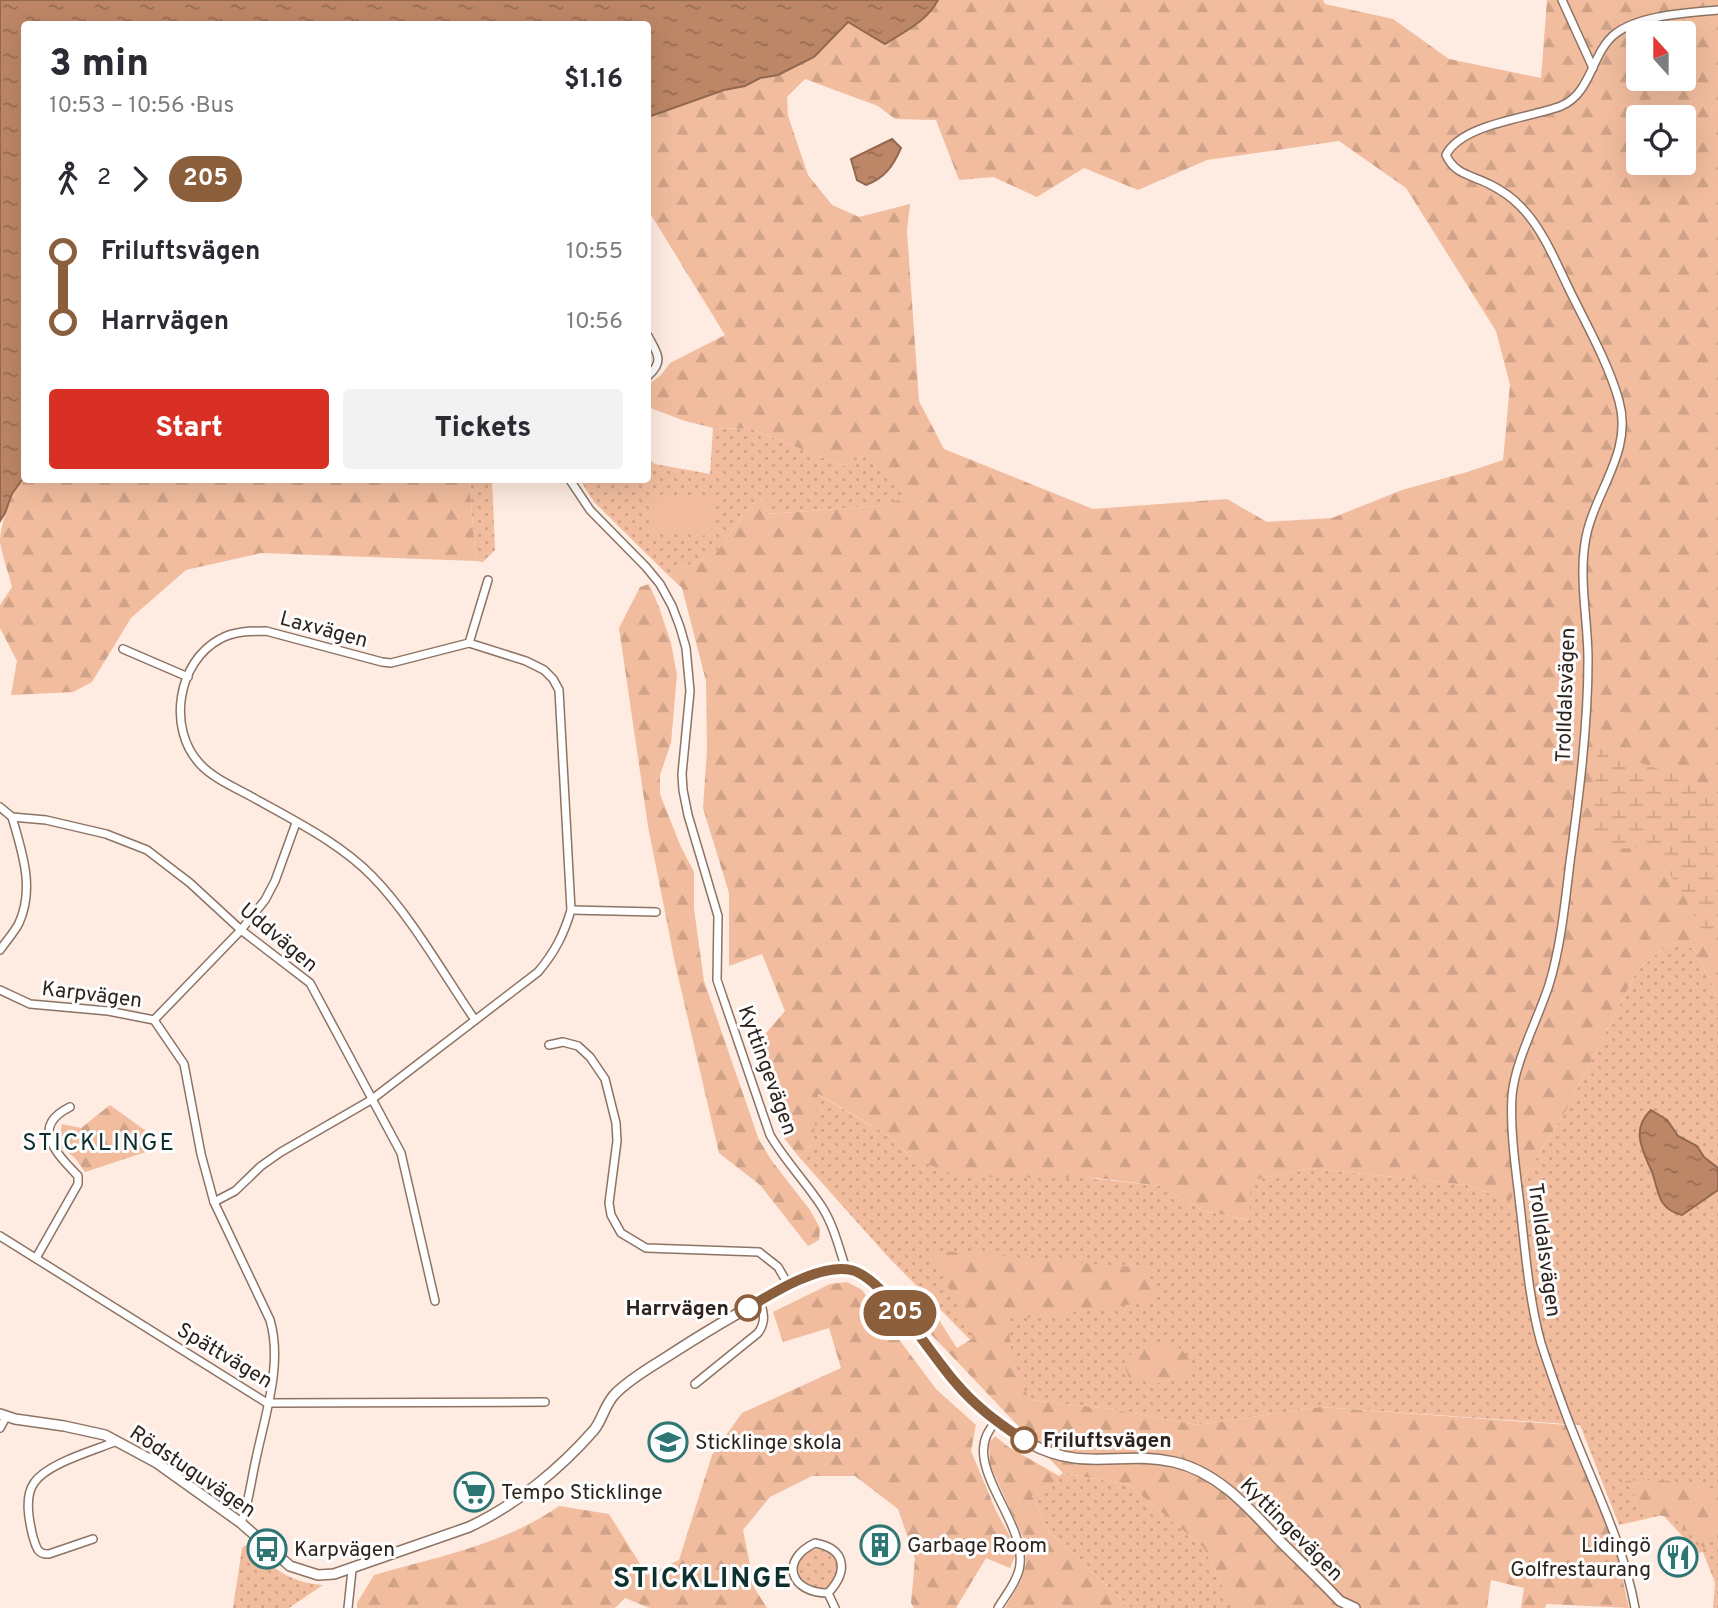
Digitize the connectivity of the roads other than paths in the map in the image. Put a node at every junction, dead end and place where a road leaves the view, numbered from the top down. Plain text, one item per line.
1 (1562, 0) edge
2 (1718, 10) edge
3 (1593, 68) junction
4 (651, 343) edge
5 (651, 373) edge
6 (572, 483) edge
7 (488, 580) dead end
8 (469, 643) junction
9 (122, 649) dead end
10 (188, 677) junction
11 (0, 807) edge
12 (12, 817) junction
13 (296, 823) junction
14 (571, 910) junction
15 (656, 912) dead end
16 (241, 930) junction
17 (0, 950) edge
18 (0, 990) edge
19 (154, 1020) junction
20 (475, 1020) junction
21 (549, 1045) dead end
22 (371, 1100) junction
23 (70, 1107) dead end
24 (214, 1202) junction
25 (0, 1236) edge
26 (36, 1258) junction
27 (846, 1269) junction
28 (789, 1286) junction
29 (435, 1301) dead end
30 (760, 1301) junction
31 (695, 1384) dead end
32 (545, 1402) dead end
33 (267, 1403) junction
34 (3, 1415) edge
35 (996, 1422) junction
36 (0, 1428) edge
37 (117, 1441) junction
38 (241, 1523) junction
39 (93, 1539) dead end
40 (352, 1570) junction
41 (828, 1593) junction
42 (348, 1608) edge
43 (835, 1608) edge
44 (998, 1608) edge
45 (1355, 1608) edge
46 (1635, 1608) edge

1 - 3 street
2 - 3 street, Trolldalsvägen
3 - 46 street, Trolldalsvägen
4 - 5 street
6 - 27 street, Kyttingevägen
7 - 8 street
8 - 10 street, Laxvägen
8 - 14 street
9 - 10 street
10 - 13 street, Laxvägen
11 - 12 street
12 - 16 street, Uddvägen
12 - 17 street
13 - 16 street
13 - 20 street, Laxvägen
14 - 15 street
14 - 20 street
16 - 19 street
16 - 22 street, Uddvägen
18 - 19 street, Karpvägen
19 - 24 street, Karpvägen
20 - 22 street
21 - 28 street
22 - 24 street
22 - 29 street, Uddvägen
23 - 26 street
24 - 33 street, Karpvägen
25 - 26 street, Spättvägen
26 - 33 street, Spättvägen
27 - 28 street, Rödstuguvägen
27 - 35 street, Kyttingevägen
28 - 30 street, Rödstuguvägen
30 - 31 street
30 - 40 street, Rödstuguvägen
32 - 33 street, Spättvägen
33 - 38 street, Karpvägen
34 - 36 street
34 - 37 street, Rödstuguvägen
35 - 44 street
35 - 45 street, Kyttingevägen
37 - 38 street, Rödstuguvägen
37 - 39 street
38 - 40 street, Rödstuguvägen
40 - 42 street
41 - 41 street
41 - 43 street

